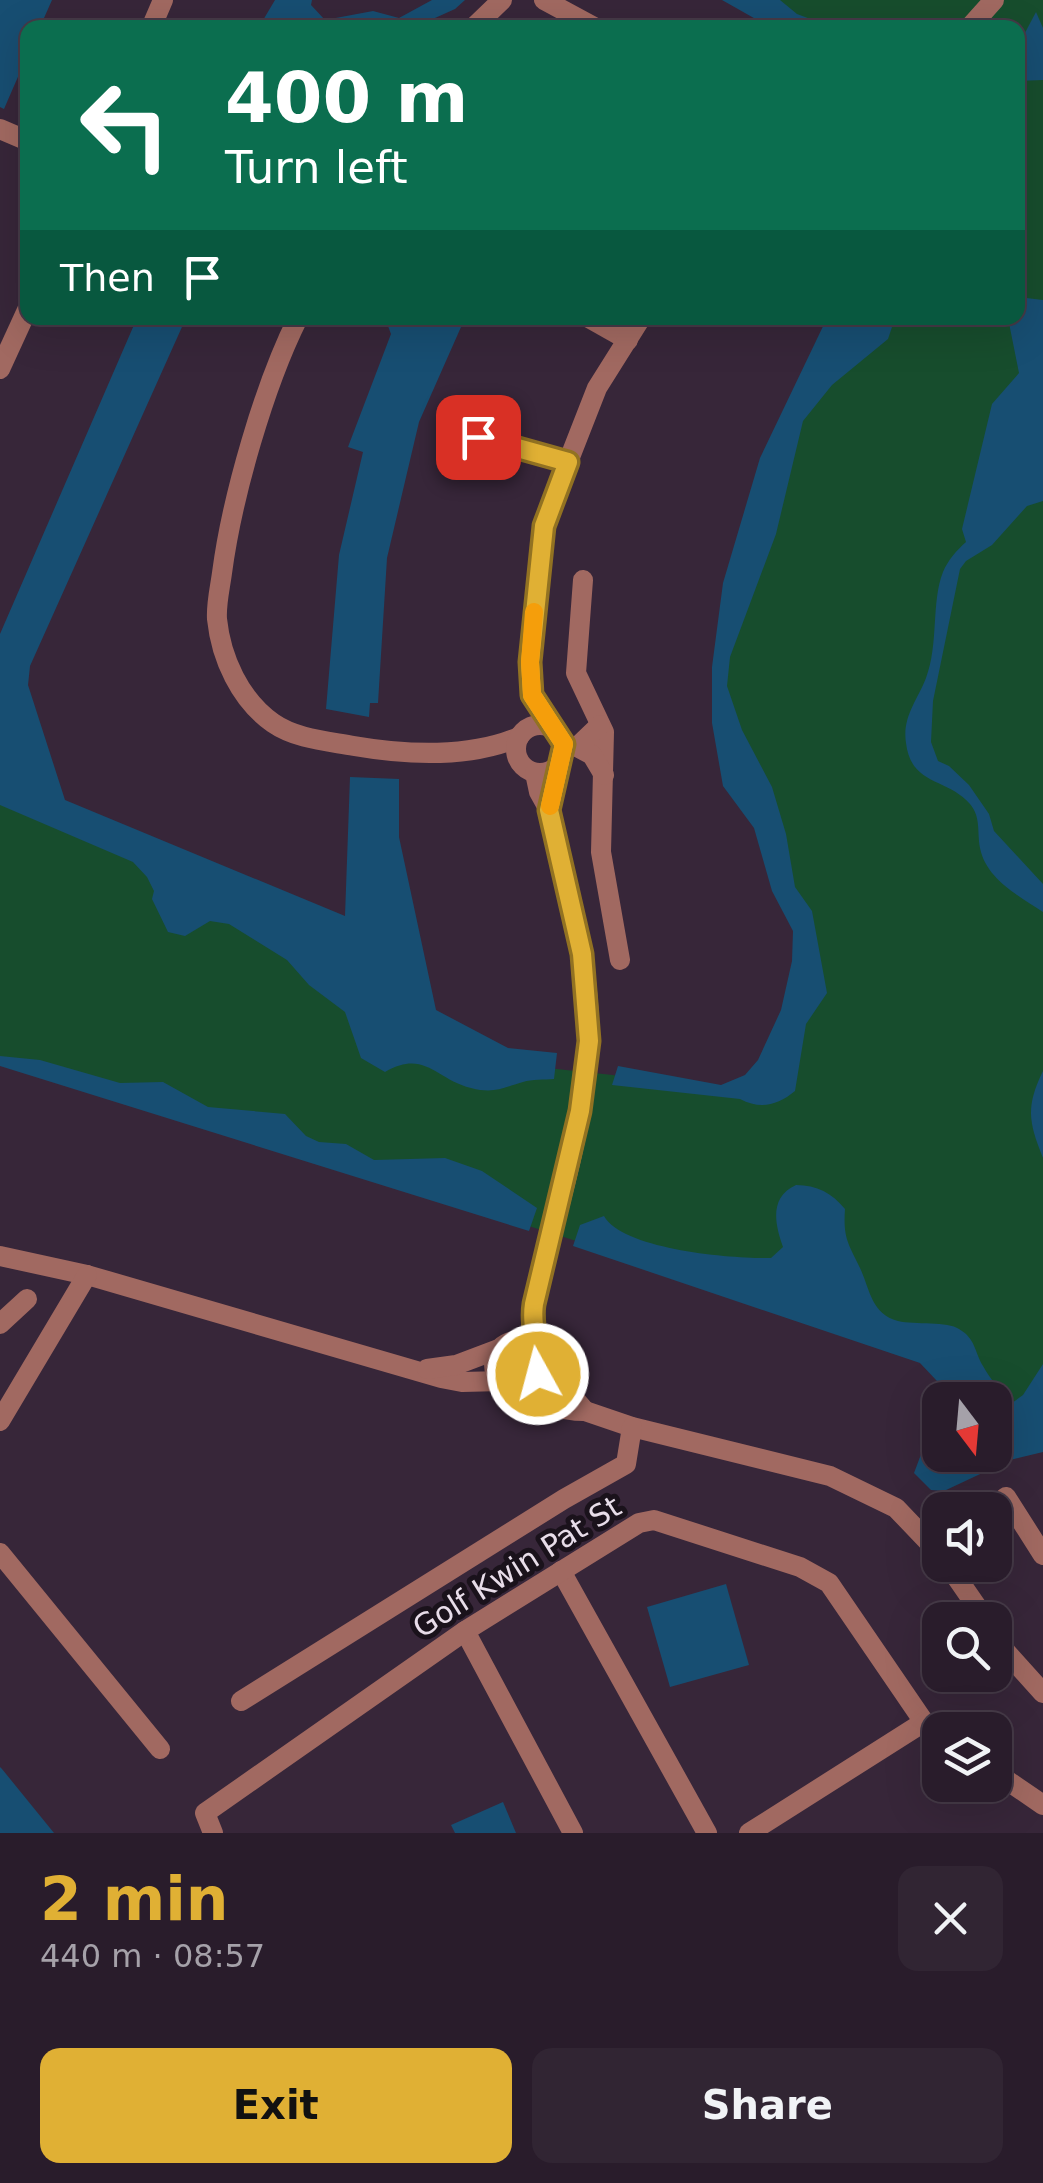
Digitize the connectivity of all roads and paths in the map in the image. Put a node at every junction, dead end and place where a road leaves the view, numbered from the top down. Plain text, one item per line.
1 (502, 0) edge
2 (544, 0) edge
3 (994, 0) edge
4 (481, 20) edge
5 (581, 20) edge
6 (976, 20) edge
7 (20, 325) edge
8 (295, 325) edge
9 (601, 325) edge
10 (638, 325) edge
11 (628, 340) junction
12 (0, 368) edge
13 (449, 429) dead end
14 (568, 462) junction
15 (583, 580) dead end
16 (532, 695) junction
17 (600, 726) junction
18 (550, 727) junction
19 (522, 734) junction
20 (456, 751) junction
21 (567, 752) junction
22 (530, 770) junction
23 (604, 776) junction
24 (549, 810) junction
25 (620, 960) dead end
26 (1, 1259) edge
27 (87, 1276) junction
28 (27, 1299) dead end
29 (534, 1304) junction
30 (0, 1324) edge
31 (505, 1345) junction
32 (536, 1351) junction
33 (419, 1370) junction
34 (512, 1384) junction
35 (585, 1411) junction
36 (0, 1421) edge
37 (632, 1427) junction
38 (1012, 1506) edge
39 (922, 1535) edge
40 (0, 1554) edge
41 (1043, 1555) edge
42 (561, 1572) junction
43 (465, 1631) junction
44 (1012, 1659) edge
45 (1043, 1693) edge
46 (241, 1702) dead end
47 (922, 1713) edge
48 (922, 1733) edge
49 (160, 1749) dead end
50 (1012, 1783) edge
51 (1043, 1804) edge
52 (209, 1823) edge
53 (573, 1833) edge
54 (707, 1833) edge
55 (749, 1833) edge

1 - 4 street
2 - 5 street
3 - 6 street
7 - 12 street
8 - 20 street
9 - 11 street
10 - 11 street
11 - 14 street
13 - 14 street
14 - 16 street
15 - 17 street
16 - 18 street
16 - 19 street
17 - 21 street
17 - 23 street
18 - 19 street
18 - 21 street
19 - 20 street
19 - 22 street
20 - 22 street
21 - 22 street
21 - 23 street
21 - 24 street
22 - 24 street
23 - 25 street
24 - 29 street
26 - 27 street
27 - 33 street
27 - 36 street
28 - 30 street
29 - 31 street
29 - 32 street
31 - 32 street
31 - 33 street
31 - 34 street
32 - 34 street
32 - 35 street
33 - 34 street
34 - 35 street
35 - 37 street
37 - 39 street
37 - 46 street
38 - 41 street
40 - 49 street
42 - 43 street, Golf Kwin Pat St
42 - 47 street, Golf Kwin Pat St
42 - 54 street
43 - 52 street, Golf Kwin Pat St
43 - 53 street
44 - 45 street
48 - 55 street
50 - 51 street

